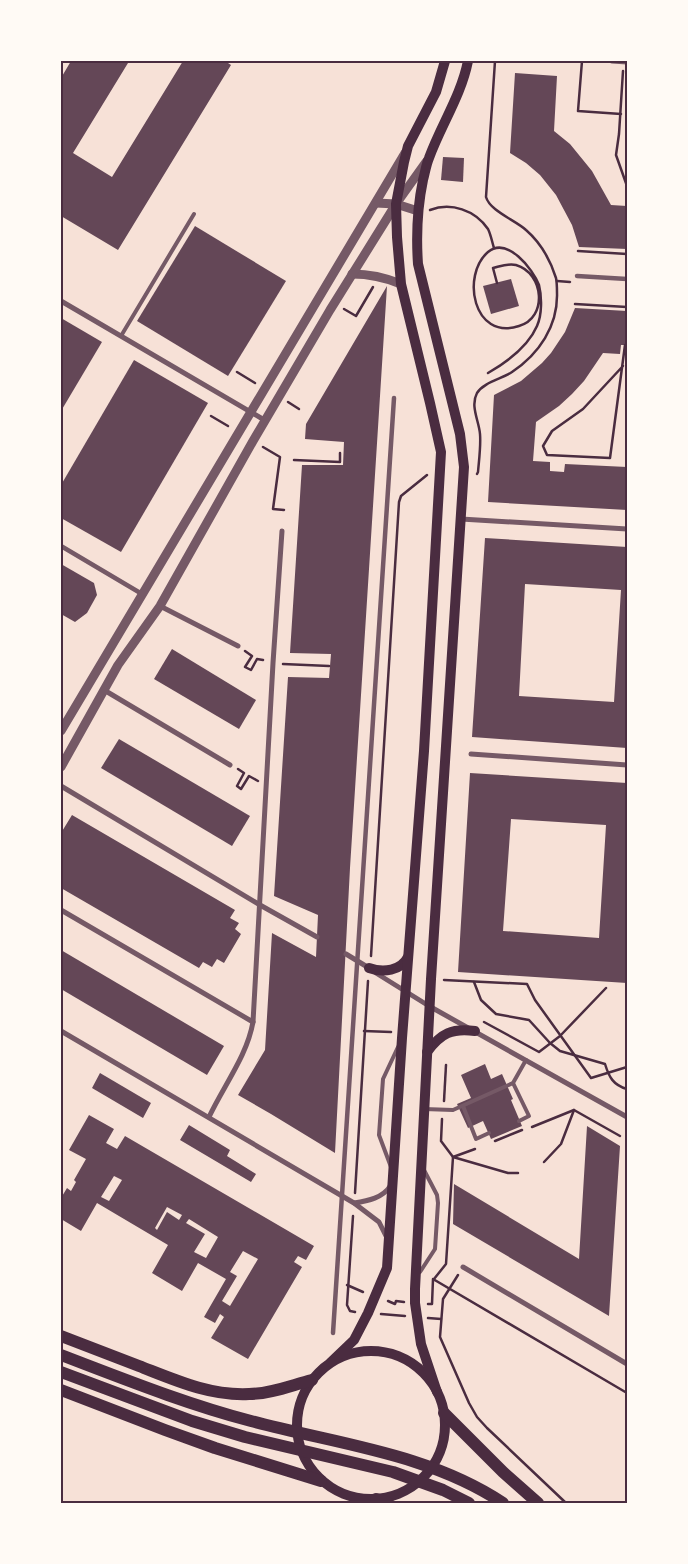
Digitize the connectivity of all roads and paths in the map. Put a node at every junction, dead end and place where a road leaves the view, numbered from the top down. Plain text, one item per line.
1 (445, 61) edge
2 (468, 61) edge
3 (582, 61) edge
4 (612, 61) edge
5 (625, 62) edge
6 (621, 114) junction
7 (408, 146) junction
8 (428, 159) junction
9 (627, 186) edge
10 (376, 203) junction
11 (396, 204) junction
12 (418, 212) junction
13 (194, 214) dead end
14 (578, 251) dead end
15 (627, 254) edge
16 (352, 274) junction
17 (577, 276) dead end
18 (627, 279) edge
19 (497, 283) dead end
20 (401, 284) junction
21 (371, 290) dead end
22 (61, 301) edge
23 (575, 304) dead end
24 (627, 307) edge
25 (356, 316) dead end
26 (121, 336) junction
27 (625, 345) dead end
28 (623, 366) junction
29 (488, 373) dead end
30 (394, 398) dead end
31 (251, 412) junction
32 (266, 421) junction
33 (340, 453) dead end
34 (294, 460) dead end
35 (277, 478) dead end
36 (284, 510) dead end
37 (461, 519) junction
38 (627, 529) edge
39 (282, 531) dead end
40 (61, 546) edge
41 (142, 594) junction
42 (160, 606) junction
43 (238, 646) dead end
44 (252, 656) dead end
45 (273, 663) junction
46 (329, 666) dead end
47 (104, 690) junction
48 (61, 731) edge
49 (471, 754) dead end
50 (230, 765) joint
51 (627, 765) edge
52 (61, 767) edge
53 (61, 786) edge
54 (266, 786) junction
55 (260, 905) junction
56 (61, 910) edge
57 (317, 937) dead end
58 (346, 954) dead end
59 (408, 956) junction
60 (357, 961) junction
61 (370, 968) junction
62 (444, 980) dead end
63 (474, 982) junction
64 (606, 988) dead end
65 (406, 991) junction
66 (429, 1006) junction
67 (481, 1020) dead end
68 (253, 1022) junction
69 (353, 1030) junction
70 (61, 1031) edge
71 (475, 1031) junction
72 (392, 1032) dead end
73 (560, 1036) junction
74 (402, 1038) junction
75 (550, 1044) junction
76 (427, 1053) junction
77 (575, 1055) junction
78 (526, 1060) junction
79 (446, 1065) dead end
80 (627, 1067) edge
81 (608, 1073) junction
82 (513, 1083) junction
83 (627, 1089) edge
84 (463, 1106) junction
85 (424, 1109) junction
86 (443, 1110) junction
87 (574, 1110) junction
88 (209, 1117) junction
89 (627, 1117) edge
90 (519, 1121) dead end
91 (488, 1133) dead end
92 (620, 1136) dead end
93 (490, 1143) dead end
94 (480, 1147) dead end
95 (422, 1157) junction
96 (453, 1158) junction
97 (544, 1162) dead end
98 (518, 1173) dead end
99 (393, 1176) junction
100 (342, 1196) junction
101 (354, 1203) junction
102 (388, 1246) junction
103 (463, 1267) joint
104 (336, 1282) junction
105 (449, 1288) junction
106 (415, 1289) junction
107 (367, 1293) dead end
108 (388, 1301) dead end
109 (406, 1302) dead end
110 (427, 1304) dead end
111 (333, 1333) dead end
112 (61, 1336) edge
113 (61, 1355) edge
114 (331, 1362) junction
115 (627, 1364) edge
116 (61, 1372) edge
117 (312, 1380) junction
118 (61, 1390) edge
119 (437, 1392) junction
120 (627, 1393) edge
121 (444, 1413) junction
122 (321, 1480) junction
123 (376, 1499) junction
124 (388, 1503) edge
125 (469, 1503) edge
126 (503, 1503) edge
127 (538, 1503) edge
128 (566, 1503) edge

1 - 7 main road
2 - 8 main road
3 - 6 path
4 - 5 street
5 - 6 path
6 - 9 path
7 - 10 street
7 - 11 main road
8 - 11 street
8 - 12 main road
10 - 11 street
10 - 31 street
11 - 12 street
11 - 16 street
11 - 20 main road
12 - 37 main road
13 - 26 lane
14 - 15 path
16 - 20 street
16 - 32 street
17 - 18 street
19 - 29 path
20 - 59 main road
21 - 25 path
22 - 26 street
23 - 24 path
26 - 31 street
27 - 28 path
28 - 28 path
30 - 60 street
31 - 32 street
31 - 41 street
32 - 42 street
33 - 34 path
35 - 36 path
37 - 38 street
37 - 66 main road
39 - 45 street
40 - 41 street
41 - 48 street
42 - 43 street
42 - 47 street
44 - 45 path
45 - 46 path
45 - 54 street
47 - 50 street
47 - 52 street
49 - 51 street
50 - 54 path
53 - 55 street
54 - 55 street
55 - 57 street
55 - 68 street
56 - 68 street
58 - 60 street
59 - 61 main road
59 - 65 main road
60 - 61 street
60 - 69 street
61 - 65 street
62 - 63 path
63 - 73 path
63 - 75 path
64 - 73 path
65 - 66 street
65 - 74 main road
66 - 71 street
66 - 76 main road
67 - 75 path
68 - 88 street
69 - 72 path
69 - 100 street
70 - 88 street
71 - 76 main road
71 - 78 street
73 - 75 path
73 - 77 path
74 - 99 main road
74 - 99 lane
75 - 77 path
76 - 85 main road
77 - 81 path
77 - 81 path
78 - 82 lane
78 - 89 street
79 - 86 path
80 - 81 path
81 - 83 path
82 - 84 lane
82 - 90 lane
84 - 86 lane
84 - 91 lane
85 - 86 lane
85 - 95 main road
86 - 96 path
87 - 92 path
87 - 93 path
87 - 97 path
88 - 100 street
94 - 96 path
95 - 106 main road
95 - 106 lane
96 - 98 path
99 - 101 street
99 - 102 main road
100 - 101 street
100 - 104 street
101 - 102 street
102 - 114 main road
103 - 105 path
103 - 115 street
104 - 107 path
104 - 111 street
105 - 110 path
105 - 120 path
105 - 128 path
106 - 119 main road
108 - 109 path
112 - 117 main road
113 - 126 main road
114 - 117 main road
114 - 119 main road
116 - 125 main road
117 - 122 main road
118 - 122 main road
119 - 121 main road
121 - 123 main road
121 - 127 main road
122 - 123 main road
123 - 124 main road

